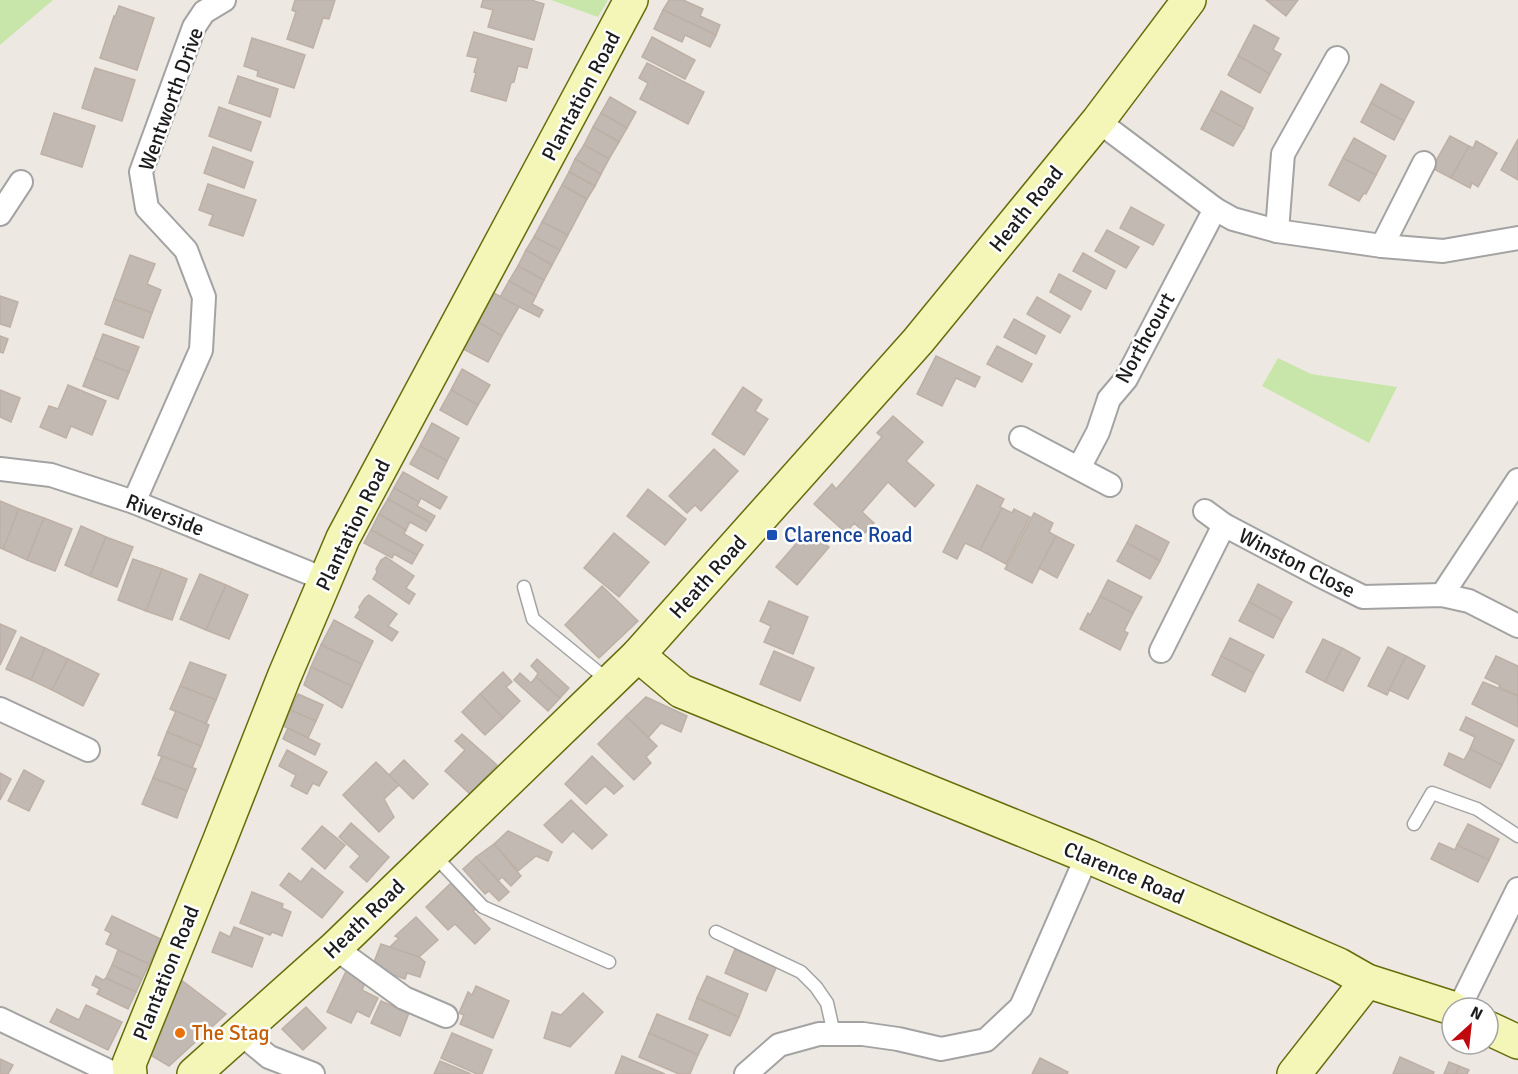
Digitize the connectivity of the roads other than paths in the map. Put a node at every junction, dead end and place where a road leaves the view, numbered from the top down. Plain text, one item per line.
1 (224, 0) edge
2 (631, 0) edge
3 (1189, 0) edge
4 (1337, 58) dead end
5 (1098, 121) junction
6 (1424, 163) dead end
7 (21, 182) dead end
8 (1215, 208) junction
9 (0, 214) edge
10 (1277, 231) junction
11 (1518, 238) edge
12 (1382, 246) junction
13 (1021, 438) dead end
14 (1079, 468) junction
15 (0, 469) edge
16 (1518, 480) edge
17 (1110, 485) dead end
18 (134, 502) junction
19 (1205, 511) dead end
20 (1224, 525) junction
21 (324, 579) junction
22 (524, 588) dead end
23 (1442, 595) junction
24 (1518, 626) edge
25 (1161, 651) dead end
26 (638, 655) junction
27 (610, 682) junction
28 (0, 710) edge
29 (88, 750) dead end
30 (1414, 824) dead end
31 (1518, 836) edge
32 (433, 853) junction
33 (1087, 856) junction
34 (1518, 889) edge
35 (716, 932) dead end
36 (335, 948) junction
37 (609, 962) dead end
38 (1367, 981) junction
39 (1466, 996) edge
40 (1440, 1004) edge
41 (446, 1016) dead end
42 (0, 1019) edge
43 (240, 1033) junction
44 (834, 1034) junction
45 (1500, 1034) edge
46 (1518, 1042) edge
47 (115, 1074) edge
48 (130, 1074) edge
49 (194, 1074) edge
50 (313, 1074) edge
51 (746, 1074) edge
52 (1294, 1074) edge

1 - 18 street, Wentworth Drive
2 - 21 street, Plantation Road
3 - 5 street, Heath Road
4 - 10 street
5 - 8 street
5 - 26 street, Heath Road
6 - 12 street
7 - 9 street
8 - 10 street
8 - 14 street, Northcourt
10 - 12 street
11 - 12 street
13 - 14 street
14 - 17 street
15 - 18 street, Riverside
16 - 23 street
18 - 21 street, Riverside
19 - 20 street, Winston Close
20 - 23 street, Winston Close
20 - 25 street, Winston Close
21 - 48 street, Plantation Road
22 - 27 lane
23 - 24 street, Winston Close
26 - 27 street, Heath Road
26 - 33 street, Clarence Road
27 - 32 street, Heath Road
28 - 29 street
30 - 31 lane
32 - 36 street, Heath Road
32 - 37 lane
33 - 38 street, Clarence Road
33 - 44 street
34 - 39 street
35 - 44 lane
36 - 41 street
36 - 43 street, Heath Road
38 - 40 street, Clarence Road
38 - 52 street
42 - 47 street
43 - 49 street, Heath Road
43 - 50 street
44 - 51 street
45 - 46 street

